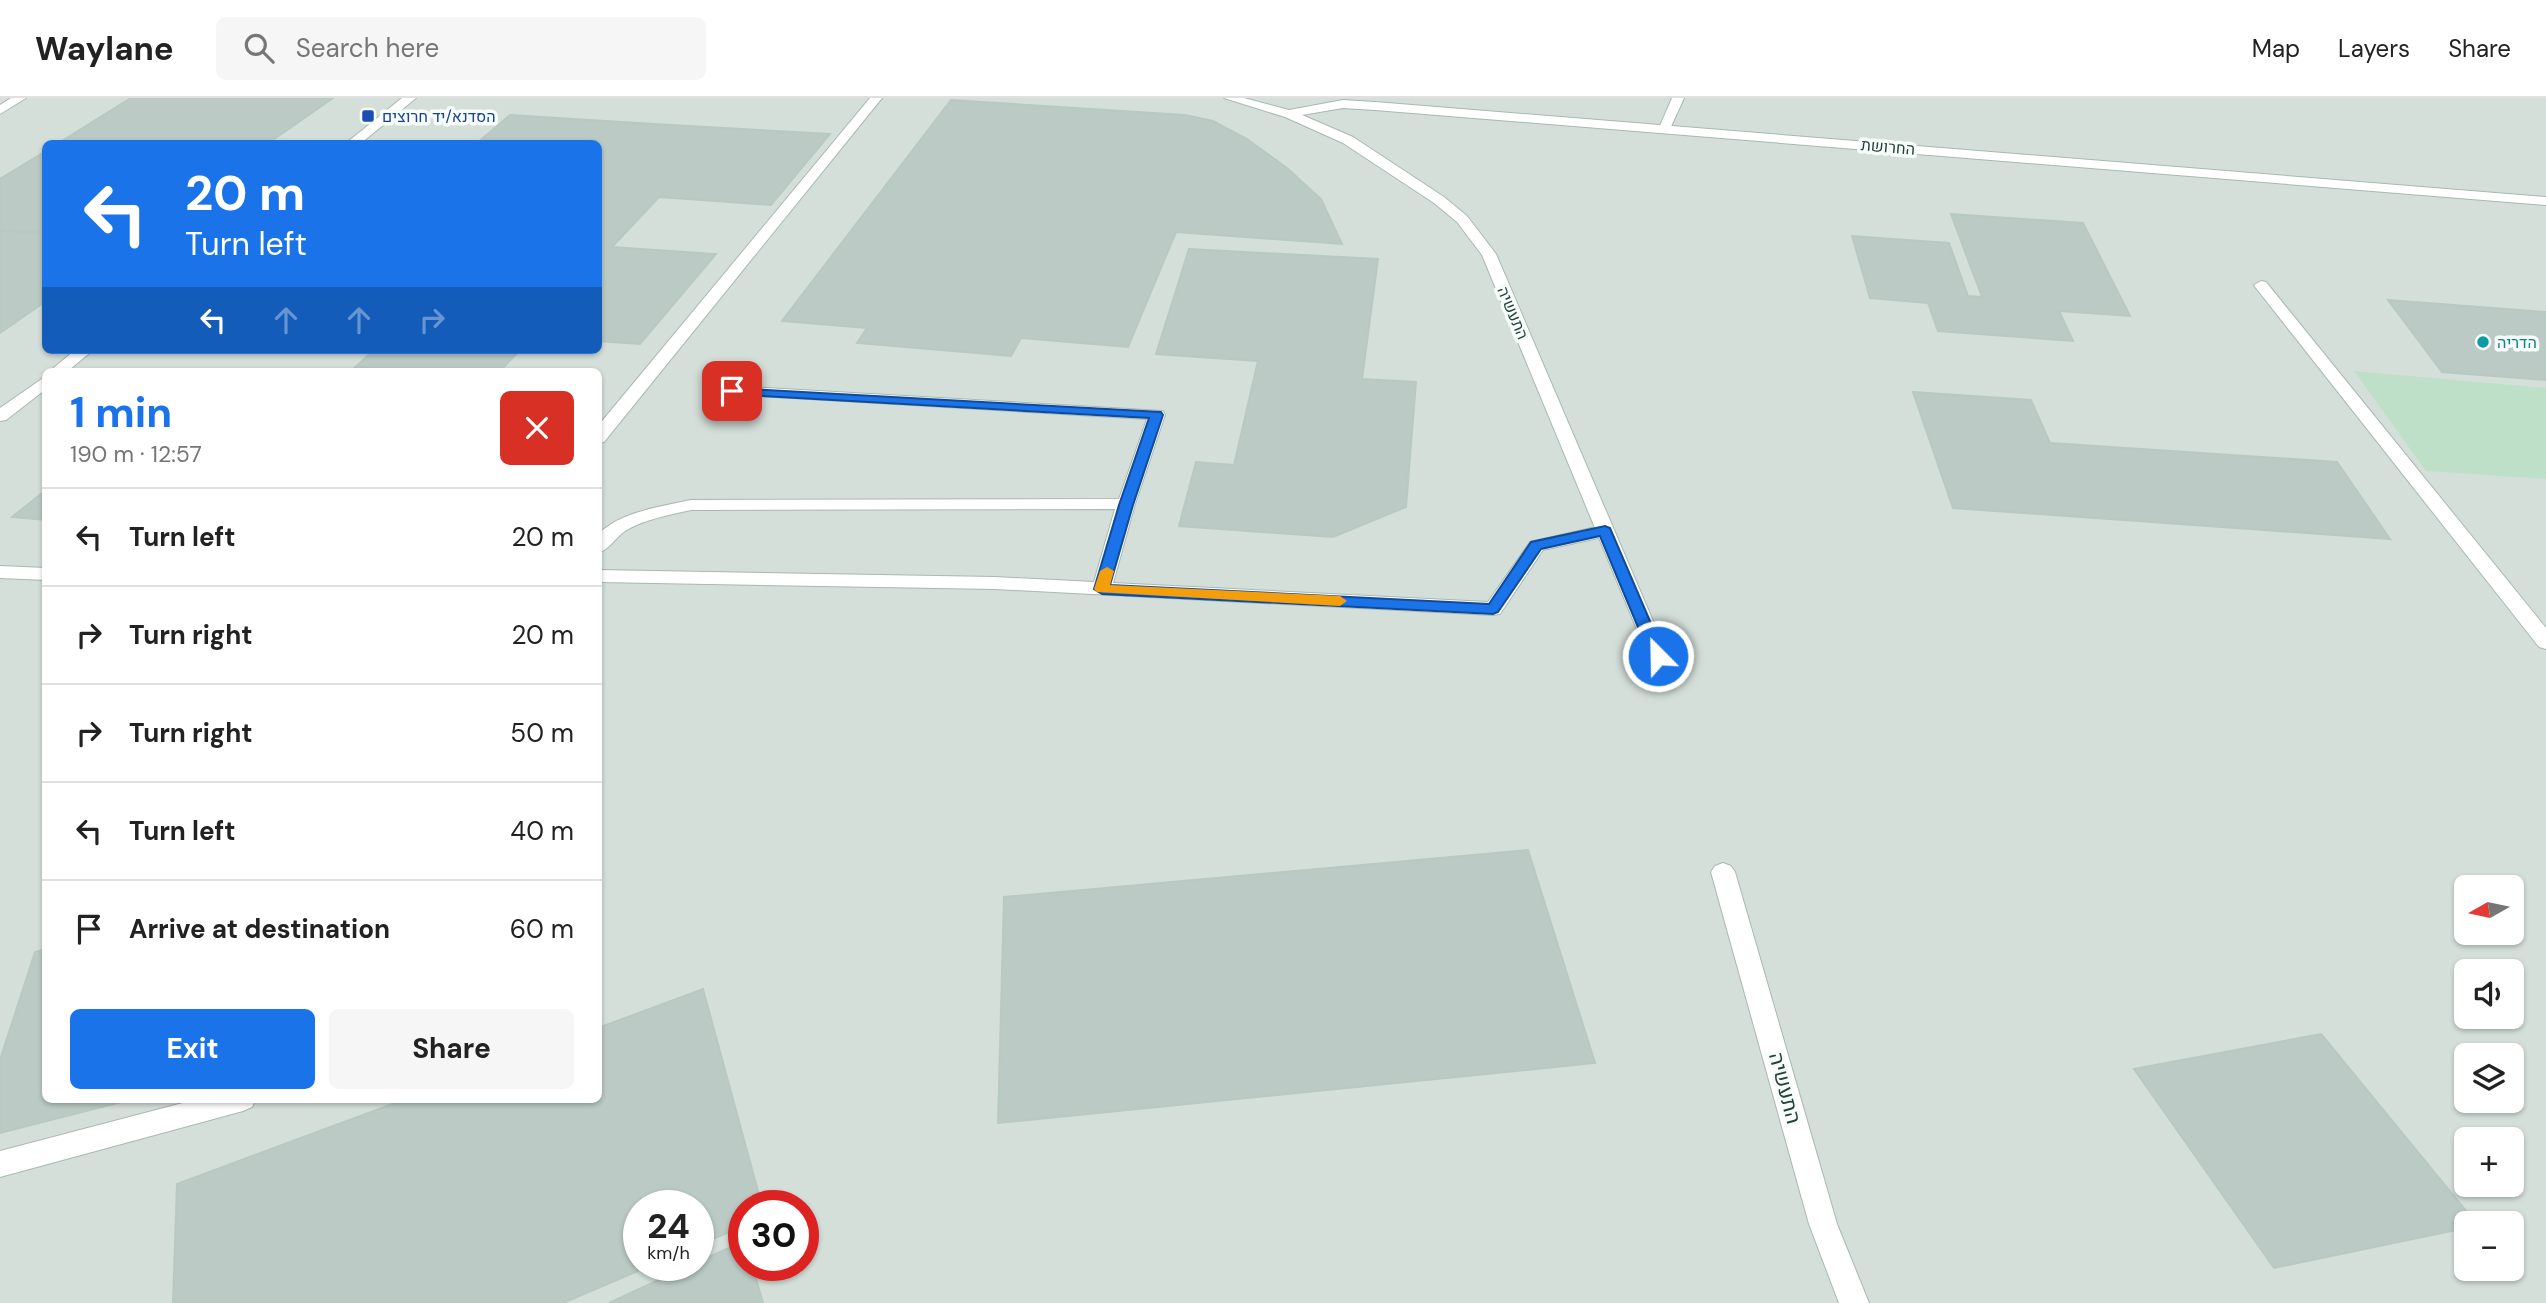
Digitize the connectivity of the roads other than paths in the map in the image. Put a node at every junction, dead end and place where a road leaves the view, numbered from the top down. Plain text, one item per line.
1 (20, 98) edge
2 (410, 98) edge
3 (876, 98) edge
4 (1230, 98) edge
5 (1678, 98) edge
6 (1343, 101) edge
7 (0, 110) edge
8 (1289, 114) junction
9 (1665, 128) junction
10 (356, 140) edge
11 (2546, 203) edge
12 (2261, 285) dead end
13 (80, 354) edge
14 (62, 368) edge
15 (42, 384) edge
16 (732, 391) dead end
17 (0, 416) edge
18 (602, 433) edge
19 (1126, 505) junction
20 (1605, 531) junction
21 (602, 542) edge
22 (0, 572) edge
23 (42, 575) edge
24 (602, 576) edge
25 (1102, 589) junction
26 (2546, 642) edge
27 (1658, 656) dead end
28 (1723, 872) dead end
29 (228, 1103) edge
30 (0, 1164) edge
31 (1854, 1303) edge

1 - 7 street
2 - 10 street
3 - 18 street
4 - 8 street, התעשיה
5 - 9 street
6 - 8 street, החרושת
6 - 9 street, החרושת
8 - 20 street, התעשיה
9 - 11 street, החרושת
12 - 26 street
13 - 14 street
15 - 17 street
16 - 19 street
19 - 21 street
19 - 25 street
20 - 25 street
20 - 27 street, התעשיה
22 - 23 street
24 - 25 street
28 - 31 street, התעשיה
29 - 30 street

